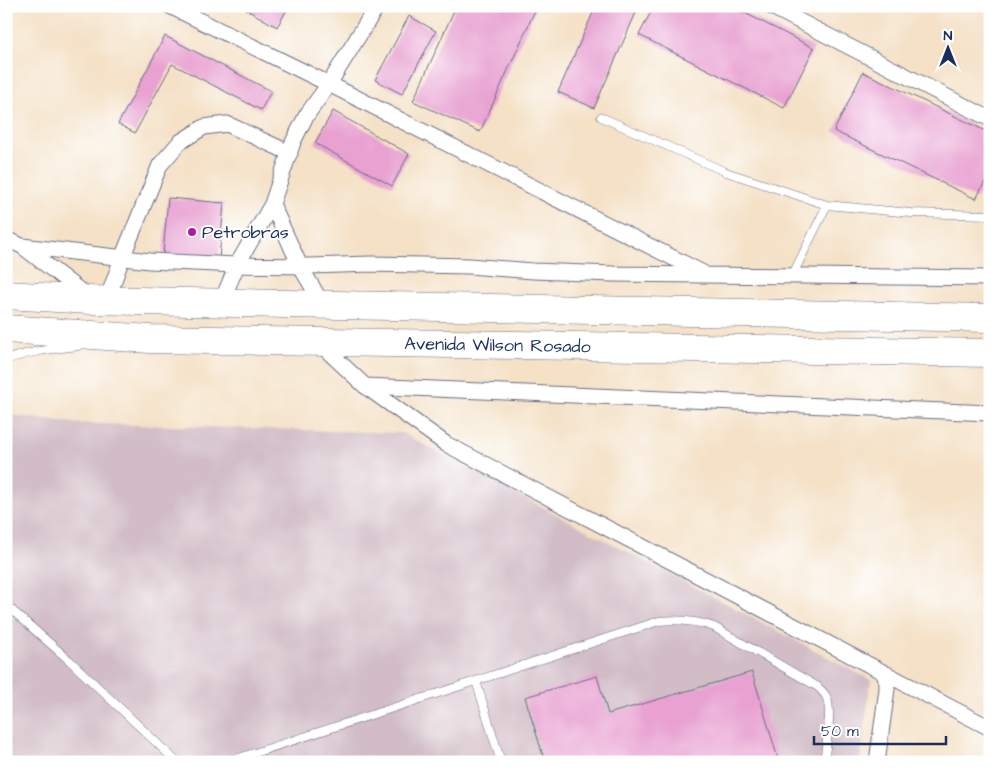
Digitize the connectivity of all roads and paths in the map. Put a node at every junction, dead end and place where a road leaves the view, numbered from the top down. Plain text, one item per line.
1 (170, 6) edge
2 (377, 6) edge
3 (770, 6) edge
4 (329, 84) junction
5 (601, 118) dead end
6 (990, 119) edge
7 (290, 153) junction
8 (272, 204) junction
9 (828, 205) junction
10 (990, 215) edge
11 (6, 239) edge
12 (22, 246) junction
13 (122, 258) junction
14 (237, 265) junction
15 (300, 266) junction
16 (707, 275) junction
17 (792, 276) junction
18 (990, 278) edge
19 (6, 295) edge
20 (99, 300) junction
21 (221, 303) junction
22 (323, 305) junction
23 (990, 318) edge
24 (6, 329) edge
25 (150, 340) junction
26 (318, 342) junction
27 (102, 344) dead end
28 (83, 346) dead end
29 (990, 353) edge
30 (6, 360) edge
31 (365, 386) junction
32 (990, 413) edge
33 (6, 605) edge
34 (884, 674) junction
35 (476, 681) junction
36 (990, 728) edge
37 (177, 762) edge
38 (227, 762) edge
39 (501, 762) edge
40 (824, 762) edge
41 (877, 762) edge

1 - 4 street
2 - 4 street
3 - 6 street
4 - 7 street
4 - 16 street
5 - 9 lane
7 - 8 street
7 - 13 street
8 - 14 street
8 - 15 street
9 - 10 lane
9 - 17 lane
11 - 12 street
12 - 13 street
12 - 20 street
13 - 14 street
13 - 20 street
14 - 15 street
14 - 21 street
15 - 16 street
15 - 22 street
16 - 17 street
17 - 18 street
19 - 20 highway, Avenida Wilson Rosado
20 - 21 highway, Avenida Wilson Rosado
21 - 22 highway, Avenida Wilson Rosado
22 - 23 highway, Avenida Wilson Rosado
24 - 25 highway, Avenida Wilson Rosado
25 - 26 highway, Avenida Wilson Rosado
25 - 27 lane
26 - 29 highway, Avenida Wilson Rosado
26 - 31 street
28 - 30 lane
31 - 32 street
31 - 34 street
33 - 37 lane
34 - 36 street
34 - 41 street
35 - 38 lane
35 - 39 lane
35 - 40 lane

